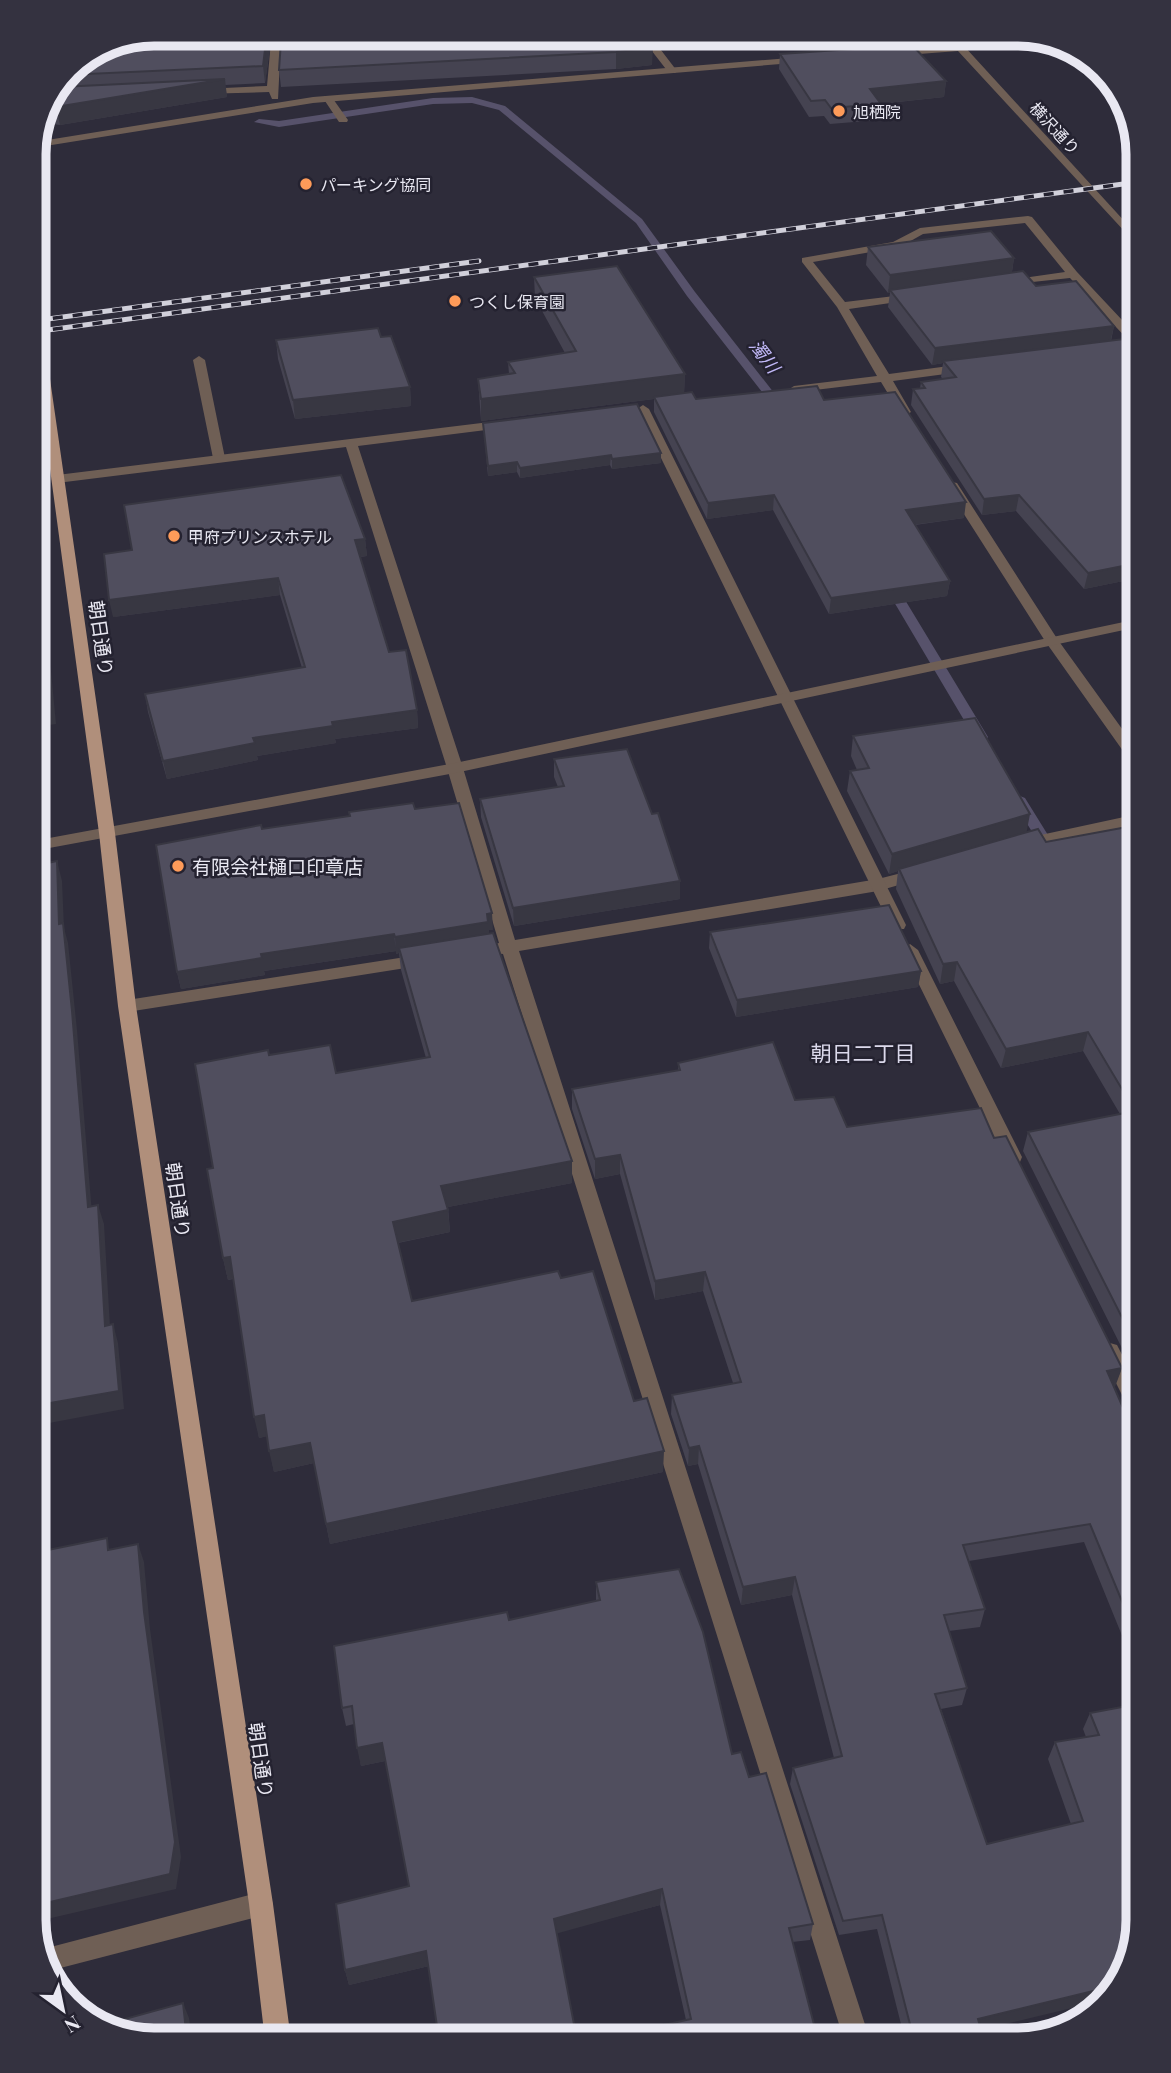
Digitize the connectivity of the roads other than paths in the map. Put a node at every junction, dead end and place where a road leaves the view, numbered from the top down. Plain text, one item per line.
1 (276, 46) edge
2 (653, 46) edge
3 (980, 46) edge
4 (959, 48) junction
5 (880, 54) edge
6 (814, 59) edge
7 (672, 71) junction
8 (273, 89) junction
9 (191, 92) edge
10 (328, 98) junction
11 (276, 104) junction
12 (340, 115) dead end
13 (46, 143) edge
14 (1126, 230) edge
15 (1073, 274) junction
16 (991, 285) edge
17 (924, 295) edge
18 (842, 306) junction
19 (1126, 332) edge
20 (1126, 347) edge
21 (1098, 351) edge
22 (199, 360) dead end
23 (977, 367) edge
24 (884, 379) junction
25 (776, 392) edge
26 (46, 395) edge
27 (643, 409) edge
28 (523, 422) edge
29 (913, 424) edge
30 (350, 441) junction
31 (219, 458) junction
32 (942, 470) edge
33 (57, 479) junction
34 (1126, 626) edge
35 (1052, 641) junction
36 (785, 698) junction
37 (1126, 745) edge
38 (455, 768) junction
39 (1126, 822) edge
40 (107, 833) junction
41 (46, 844) edge
42 (1003, 849) edge
43 (928, 871) edge
44 (878, 885) junction
45 (509, 947) junction
46 (482, 951) edge
47 (441, 957) edge
48 (127, 1006) junction
49 (1020, 1171) edge
50 (1101, 1333) edge
51 (1126, 1384) edge
52 (261, 1904) junction
53 (54, 1959) edge
54 (276, 2027) edge
55 (853, 2028) edge

1 - 8 street
2 - 7 street
3 - 4 street
4 - 5 street
4 - 14 street, 横沢通り
6 - 7 street
7 - 10 street
8 - 9 street
8 - 11 street
10 - 11 street
10 - 12 street
11 - 13 street
15 - 16 street
15 - 18 street
15 - 19 street
17 - 18 street
18 - 24 street
20 - 21 street
22 - 31 street
23 - 24 street
24 - 25 street
24 - 29 street
26 - 33 main road, 朝日通り
27 - 36 street
28 - 30 street
30 - 31 street
30 - 38 street
31 - 33 street
32 - 35 street
33 - 40 main road, 朝日通り
34 - 35 street
35 - 36 street
35 - 37 street
36 - 38 street
36 - 44 street
38 - 40 street
38 - 45 street
39 - 42 street
40 - 41 street
40 - 48 main road, 朝日通り
43 - 44 street
44 - 45 street
44 - 49 street
45 - 46 street
45 - 55 street
47 - 48 street
48 - 52 main road, 朝日通り
50 - 51 street
52 - 53 street
52 - 54 main road, 朝日通り

